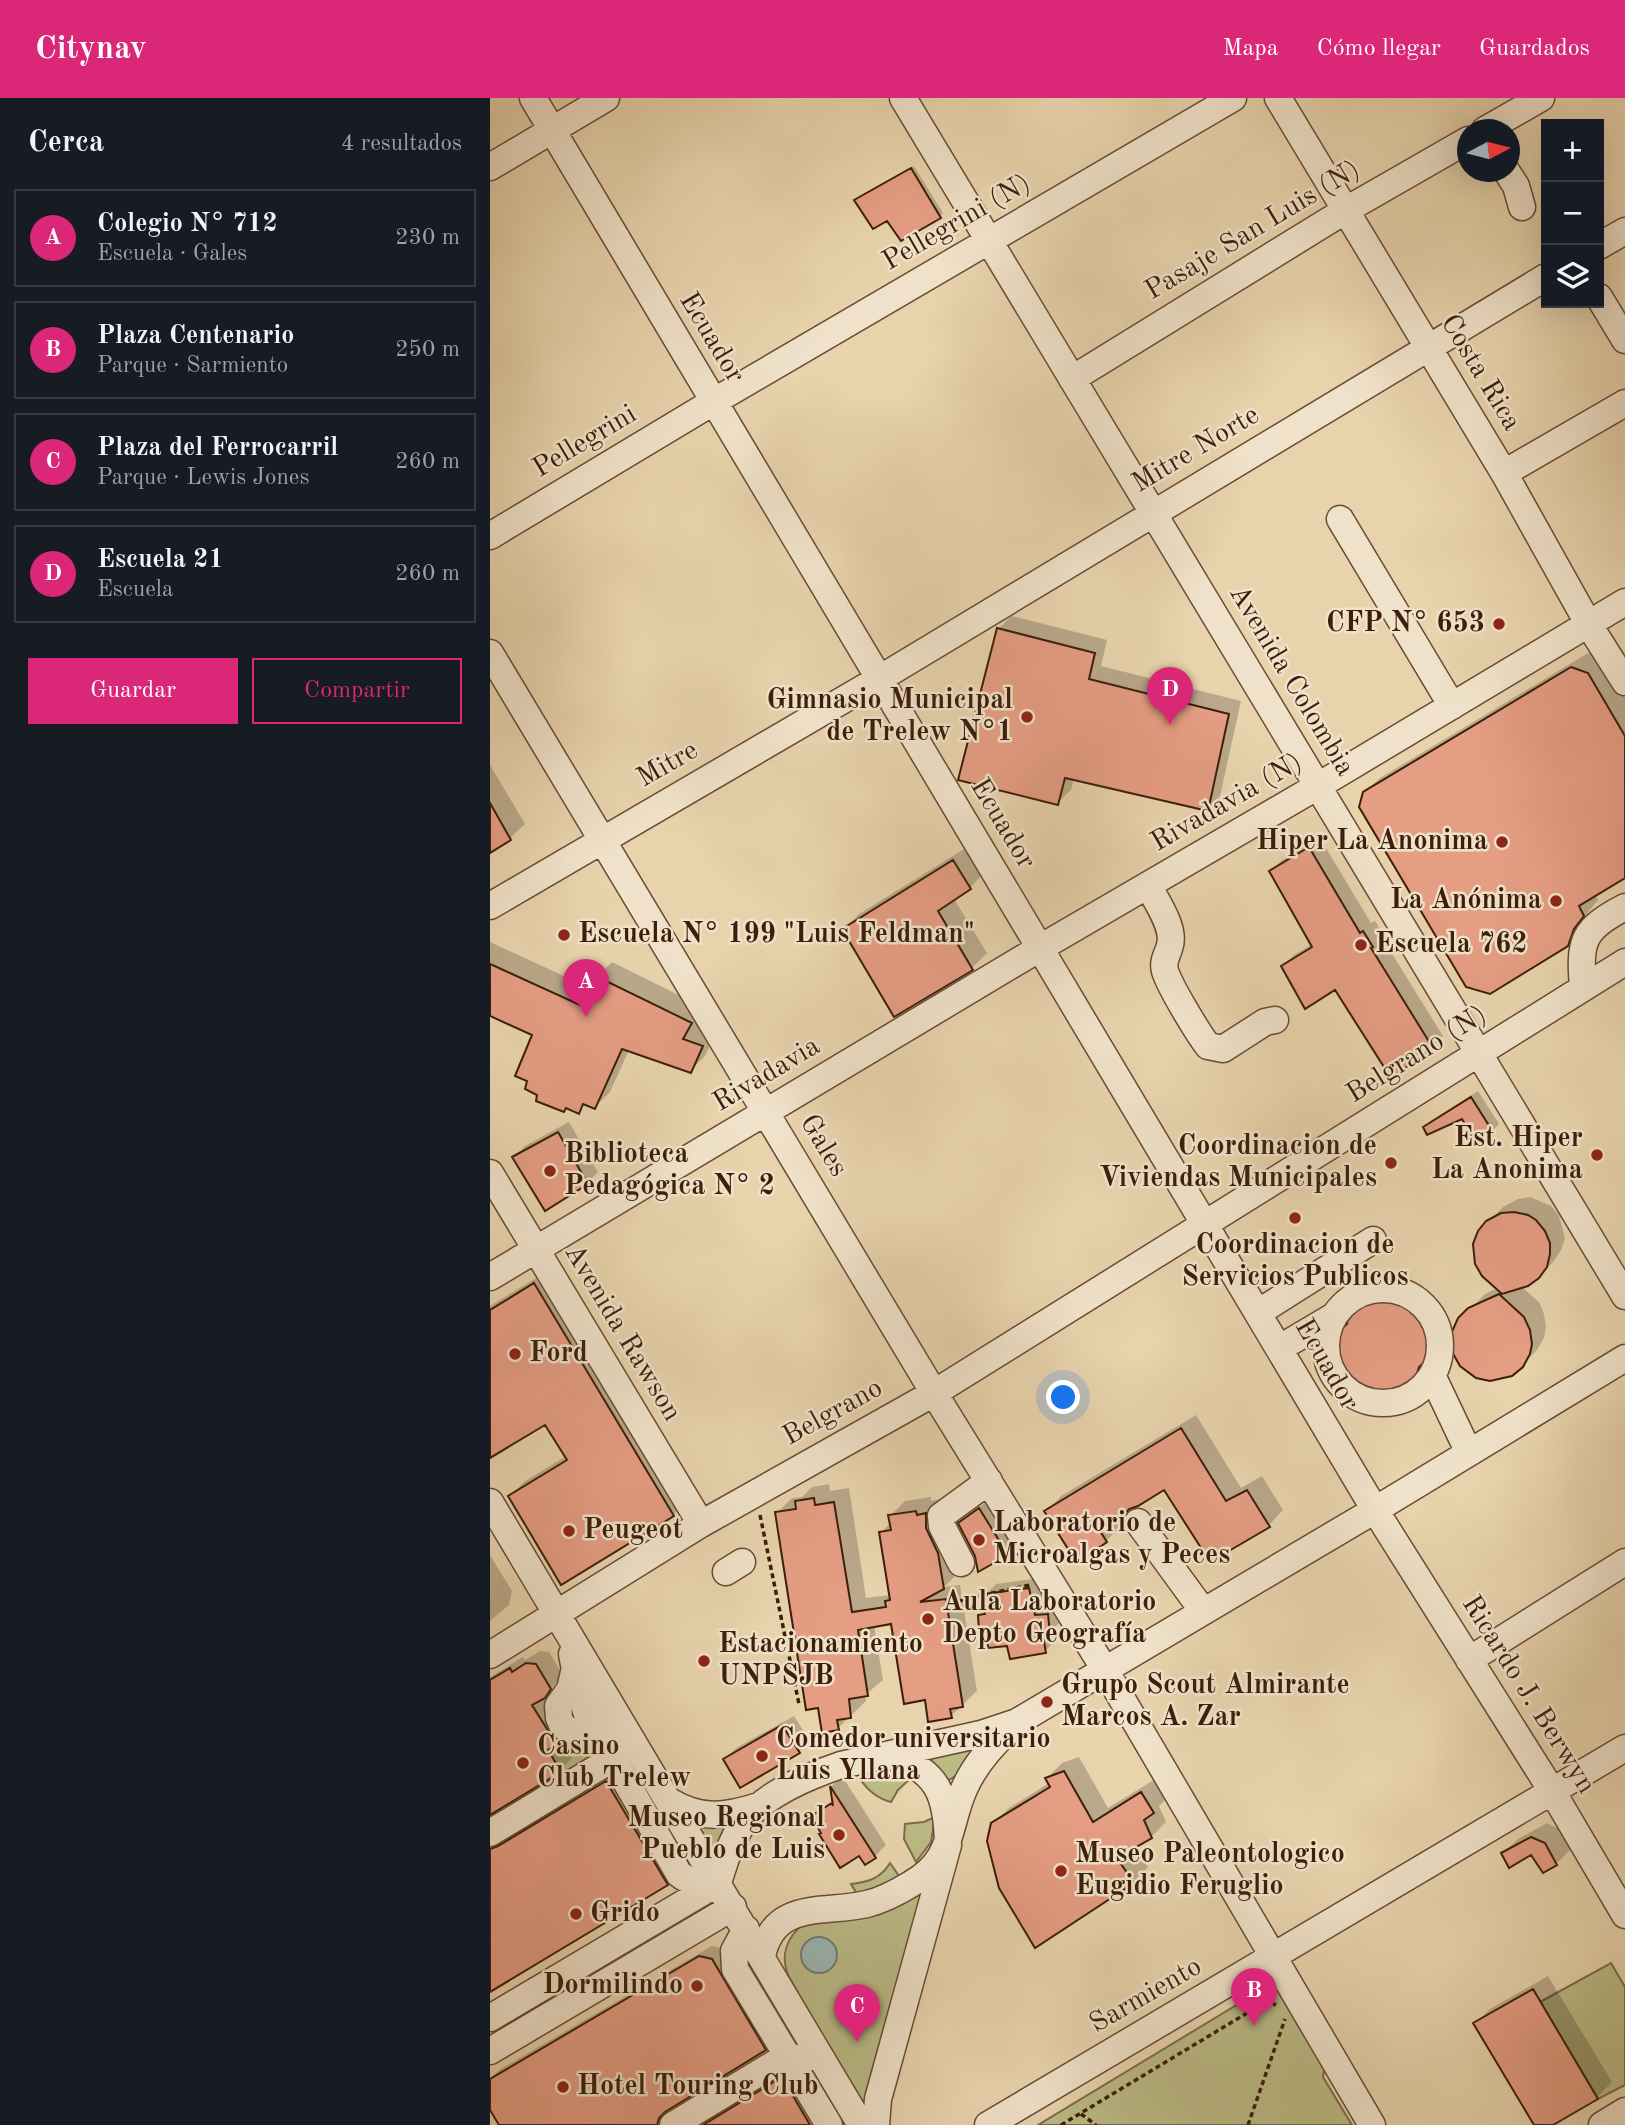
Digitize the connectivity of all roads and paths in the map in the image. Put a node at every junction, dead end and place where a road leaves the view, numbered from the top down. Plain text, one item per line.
1 (533, 98) edge
2 (606, 98) edge
3 (902, 98) edge
4 (1233, 98) edge
5 (1279, 98) edge
6 (1541, 98) edge
7 (1504, 119) edge
8 (552, 130) junction
9 (1457, 145) edge
10 (490, 167) edge
11 (1513, 182) edge
12 (1522, 207) dead end
13 (1346, 210) junction
14 (1625, 231) edge
15 (989, 241) junction
16 (1601, 245) edge
17 (1541, 280) edge
18 (1604, 305) edge
19 (1625, 340) edge
20 (1428, 349) junction
21 (1072, 379) junction
22 (713, 402) junction
23 (1625, 403) edge
24 (1504, 474) junction
25 (1153, 513) junction
26 (1340, 519) dead end
27 (490, 536) edge
28 (1625, 603) edge
29 (1589, 625) junction
30 (490, 653) edge
31 (879, 679) junction
32 (1625, 682) edge
33 (1452, 706) junction
34 (1318, 786) junction
35 (603, 839) junction
36 (1148, 885) junction
37 (490, 906) edge
38 (1625, 907) edge
39 (1040, 948) junction
40 (1625, 962) edge
41 (1583, 987) junction
42 (1275, 1020) dead end
43 (1479, 1053) junction
44 (766, 1112) junction
45 (490, 1173) edge
46 (1207, 1224) junction
47 (1373, 1240) dead end
48 (536, 1249) junction
49 (490, 1277) edge
50 (1625, 1296) edge
51 (1259, 1312) junction
52 (1334, 1316) junction
53 (1280, 1348) junction
54 (1625, 1358) edge
55 (1432, 1375) junction
56 (934, 1393) junction
57 (1469, 1453) junction
58 (989, 1481) junction
59 (490, 1502) edge
60 (1375, 1510) junction
61 (760, 1515) dead end
62 (1138, 1522) dead end
63 (701, 1524) junction
64 (490, 1532) edge
65 (1625, 1562) edge
66 (961, 1563) dead end
67 (1033, 1584) dead end
68 (950, 1604) dead end
69 (1203, 1611) junction
70 (557, 1624) junction
71 (490, 1655) edge
72 (1469, 1660) junction
73 (1105, 1670) junction
74 (799, 1704) dead end
75 (1017, 1722) junction
76 (1625, 1748) edge
77 (889, 1755) junction
78 (616, 1765) junction
79 (662, 1791) junction
80 (1552, 1791) junction
81 (759, 1806) junction
82 (490, 1833) edge
83 (948, 1845) junction
84 (718, 1882) junction
85 (733, 1906) junction
86 (1625, 1915) edge
87 (746, 1929) junction
88 (762, 1956) junction
89 (1273, 1958) junction
90 (490, 2018) edge
91 (1285, 2020) junction
92 (1292, 2031) dead end
93 (490, 2051) edge
94 (787, 2056) junction
95 (826, 2066) junction
96 (1625, 2111) edge
97 (1080, 2113) junction
98 (673, 2125) edge
99 (829, 2125) edge
100 (861, 2125) edge
101 (877, 2125) edge
102 (988, 2125) edge
103 (1061, 2125) edge
104 (1096, 2125) edge
105 (1248, 2125) edge
106 (1372, 2125) edge
107 (1602, 2125) edge

1 - 8 street, Ecuador
2 - 8 street
3 - 15 street, Avenida Colombia
4 - 15 street, Pellegrini (N)
5 - 13 street, Costa Rica
6 - 7 street
8 - 10 street
8 - 22 street, Ecuador
9 - 13 street, Pasaje San Luis (N)
11 - 12 street
13 - 20 street, Costa Rica
13 - 21 street, Pasaje San Luis (N)
14 - 16 street
15 - 21 street, Avenida Colombia
15 - 22 street, Pellegrini (N)
17 - 20 street, Mitre Norte
18 - 19 street
20 - 24 street, Costa Rica
20 - 25 street, Mitre Norte
21 - 25 street, Avenida Colombia
22 - 27 street, Pellegrini
22 - 31 street, Ecuador
23 - 24 street
24 - 29 street, Costa Rica
25 - 31 street, Mitre Norte
25 - 34 street, Avenida Colombia
26 - 33 street
28 - 29 street, Rivadavia (N)
29 - 32 street, Costa Rica
29 - 33 street, Rivadavia (N)
30 - 35 street, Gales
31 - 35 street, Mitre
31 - 39 street, Ecuador
33 - 34 street, Rivadavia (N)
34 - 36 street, Rivadavia (N)
34 - 43 street, Avenida Colombia
35 - 37 street, Mitre
35 - 44 street, Gales
36 - 39 street, Rivadavia (N)
36 - 42 street
38 - 41 street
39 - 44 street, Rivadavia
39 - 46 street, Ecuador
40 - 41 street, Belgrano (N)
41 - 43 street, Belgrano (N)
43 - 46 street, Belgrano (N)
43 - 50 street, Avenida Colombia
44 - 48 street, Rivadavia
44 - 56 street, Gales
45 - 48 street, Avenida Rawson
46 - 51 street, Ecuador
46 - 56 street, Belgrano
47 - 51 street
48 - 49 street, Rivadavia
48 - 63 street, Avenida Rawson
51 - 53 street, Ecuador
52 - 53 street
52 - 55 street
52 - 55 street
53 - 60 street, Ecuador
54 - 57 street
55 - 57 street
56 - 58 street, Gales
56 - 63 street, Belgrano
57 - 60 street
58 - 66 street
58 - 73 street, Gales
59 - 70 street
60 - 69 street
60 - 72 street, Ricardo J. Berwyn
61 - 74 path
62 - 69 street
63 - 70 street, Belgrano
64 - 70 street
65 - 72 street
67 - 68 path
69 - 73 street
70 - 71 street, Belgrano
70 - 78 street
70 - 79 street
72 - 80 street, Ricardo J. Berwyn
73 - 75 street
73 - 89 street, Gales
75 - 77 street
75 - 83 street
76 - 80 street, Sarmiento
77 - 81 street
77 - 83 street
78 - 79 street
78 - 82 street
78 - 84 street
79 - 81 street
79 - 84 street
80 - 86 street, Ricardo J. Berwyn
80 - 89 street, Sarmiento
81 - 84 street
83 - 88 street
83 - 101 street
84 - 85 street
84 - 90 street
85 - 87 street
85 - 93 street
87 - 88 street
87 - 94 street
88 - 95 street
89 - 102 street, Sarmiento
89 - 106 street, Gales
91 - 92 path
91 - 97 path
91 - 105 path
94 - 95 street
94 - 98 street
94 - 99 street
95 - 100 street
96 - 107 street
97 - 103 path
97 - 104 path

